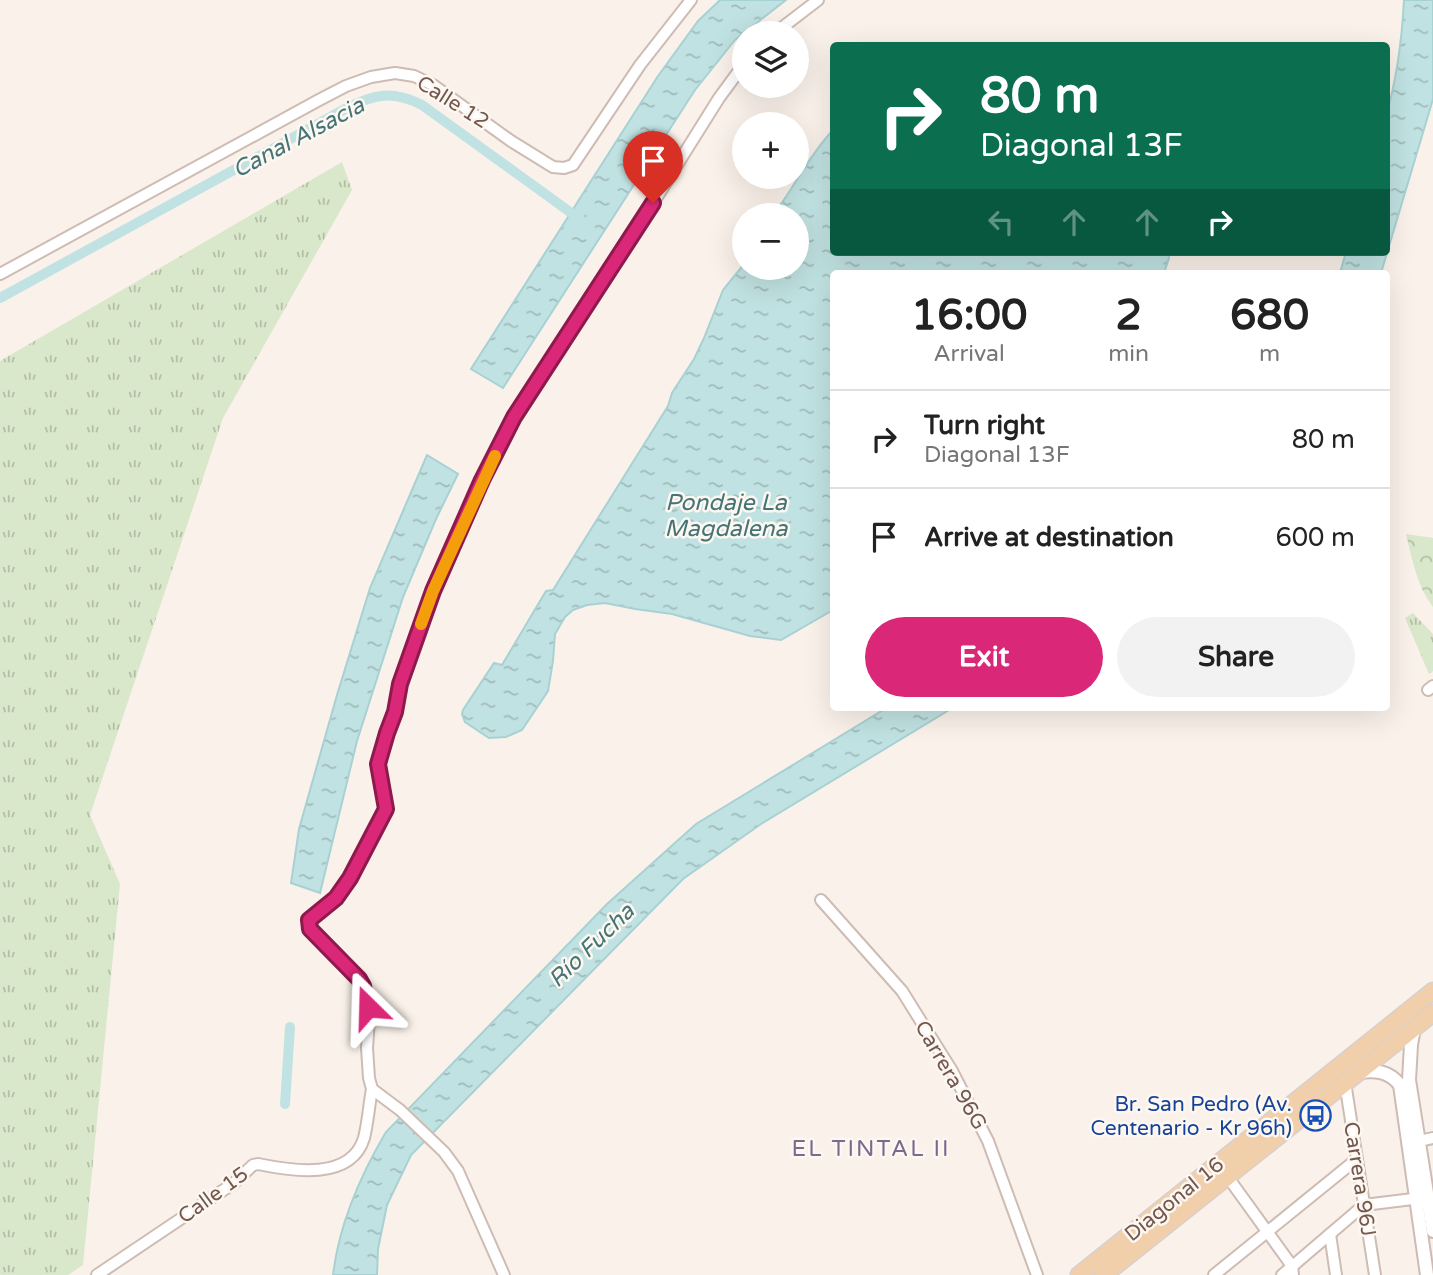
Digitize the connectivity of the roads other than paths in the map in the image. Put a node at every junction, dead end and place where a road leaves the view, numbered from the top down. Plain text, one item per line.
1 (691, 0) edge
2 (818, 0) edge
3 (791, 21) edge
4 (732, 80) edge
5 (0, 274) edge
6 (821, 900) dead end
7 (1433, 991) edge
8 (1433, 1013) edge
9 (1414, 1028) junction
10 (1359, 1072) junction
11 (1345, 1082) junction
12 (372, 1089) junction
13 (1433, 1138) edge
14 (1419, 1141) junction
15 (1357, 1159) junction
16 (1227, 1176) junction
17 (1429, 1182) edge
18 (1422, 1198) junction
19 (1364, 1205) junction
20 (1432, 1223) edge
21 (1268, 1232) junction
22 (1330, 1234) junction
23 (1293, 1271) edge
24 (97, 1275) edge
25 (504, 1275) edge
26 (1037, 1275) edge
27 (1079, 1275) edge
28 (1104, 1275) edge
29 (1214, 1275) edge
30 (1282, 1275) edge
31 (1336, 1275) edge
32 (1375, 1275) edge
33 (1427, 1275) edge

1 - 5 street, Calle 12
2 - 3 street
4 - 12 street
6 - 26 street, Carrera 96G
7 - 27 main road, Diagonal 16
8 - 9 main road, Diagonal 16
9 - 10 main road, Diagonal 16
9 - 14 street
10 - 11 main road, Diagonal 16
10 - 18 street
11 - 15 street, Carrera 96J
11 - 16 main road, Diagonal 16
12 - 24 street, Calle 15
12 - 25 street
13 - 14 street
14 - 17 street
15 - 19 street, Carrera 96J
15 - 21 street
16 - 21 street
16 - 28 main road, Diagonal 16
17 - 18 street
18 - 19 street
18 - 20 street
18 - 33 street
19 - 22 street
19 - 32 street, Carrera 96J
21 - 23 street
21 - 29 street
22 - 23 street
22 - 31 street
23 - 30 street

